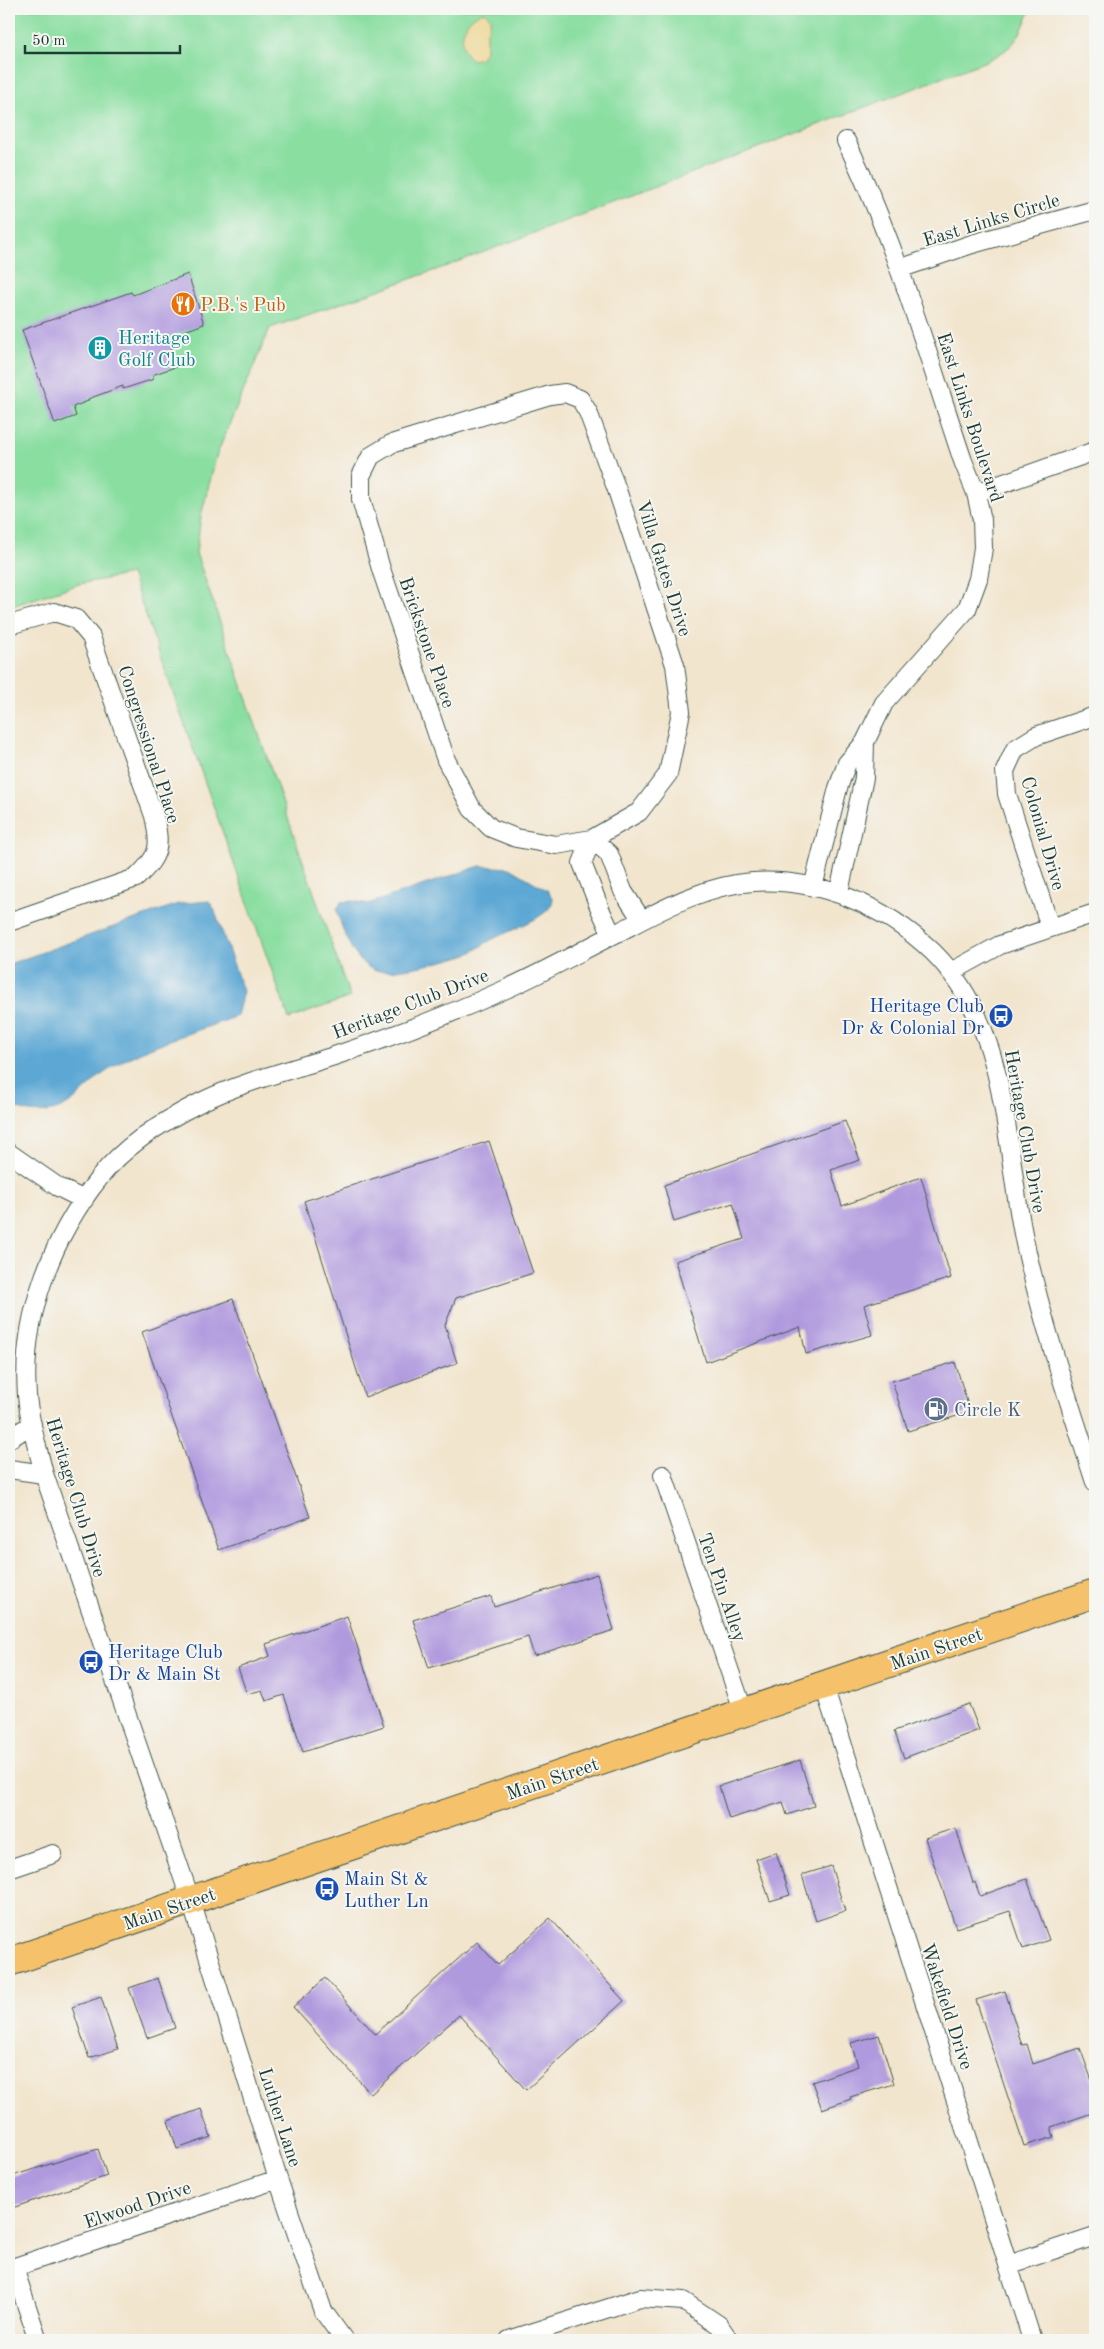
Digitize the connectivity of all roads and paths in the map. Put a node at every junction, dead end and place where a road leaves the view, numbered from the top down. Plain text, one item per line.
1 (846, 141) dead end
2 (1095, 210) edge
3 (899, 269) junction
4 (466, 420) joint
5 (1095, 451) edge
6 (976, 492) junction
7 (9, 625) edge
8 (1095, 716) edge
9 (864, 742) junction
10 (592, 839) junction
11 (813, 887) junction
12 (839, 892) junction
13 (1095, 913) edge
14 (641, 919) junction
15 (9, 922) edge
16 (1050, 927) junction
17 (612, 935) junction
18 (951, 972) junction
19 (9, 1153) edge
20 (84, 1200) junction
21 (32, 1424) junction
22 (9, 1439) edge
23 (9, 1469) edge
24 (44, 1474) junction
25 (662, 1475) dead end
26 (1095, 1482) edge
27 (1095, 1593) edge
28 (824, 1686) junction
29 (744, 1713) junction
30 (53, 1854) dead end
31 (9, 1868) edge
32 (191, 1901) junction
33 (9, 1962) edge
34 (278, 2179) junction
35 (1095, 2236) edge
36 (1008, 2265) junction
37 (11, 2268) edge
38 (38, 2340) edge
39 (344, 2340) edge
40 (509, 2340) edge
41 (729, 2340) edge
42 (1032, 2340) edge

1 - 3 street, East Links Boulevard
2 - 3 street, East Links Circle
3 - 6 street, East Links Boulevard
4 - 10 street, Brickstone Place
4 - 10 street, Villa Gates Drive
5 - 6 street
6 - 9 street, East Links Boulevard
7 - 15 street, Congressional Place
8 - 16 street, Colonial Drive
9 - 11 street, East Links Boulevard
9 - 12 street, East Links Boulevard
10 - 14 street
10 - 17 street
11 - 12 street, Heritage Club Drive
11 - 14 street, Heritage Club Drive
12 - 18 street, Heritage Club Drive
13 - 16 street
14 - 17 street, Heritage Club Drive
16 - 18 street
17 - 20 street, Heritage Club Drive
18 - 26 street, Heritage Club Drive
19 - 20 street
20 - 21 street, Heritage Club Drive
21 - 22 street
21 - 24 street, Heritage Club Drive
23 - 24 street
24 - 32 street, Heritage Club Drive
25 - 29 street, Ten Pin Alley
27 - 28 main road, Main Street
28 - 29 main road, Main Street
28 - 36 street, Wakefield Drive
29 - 32 main road, Main Street
30 - 31 street
32 - 33 main road, Main Street
32 - 34 street, Luther Lane
34 - 37 street, Elwood Drive
34 - 39 street, Luther Lane
35 - 36 street
36 - 42 street, Wakefield Drive
37 - 38 street
40 - 41 street

